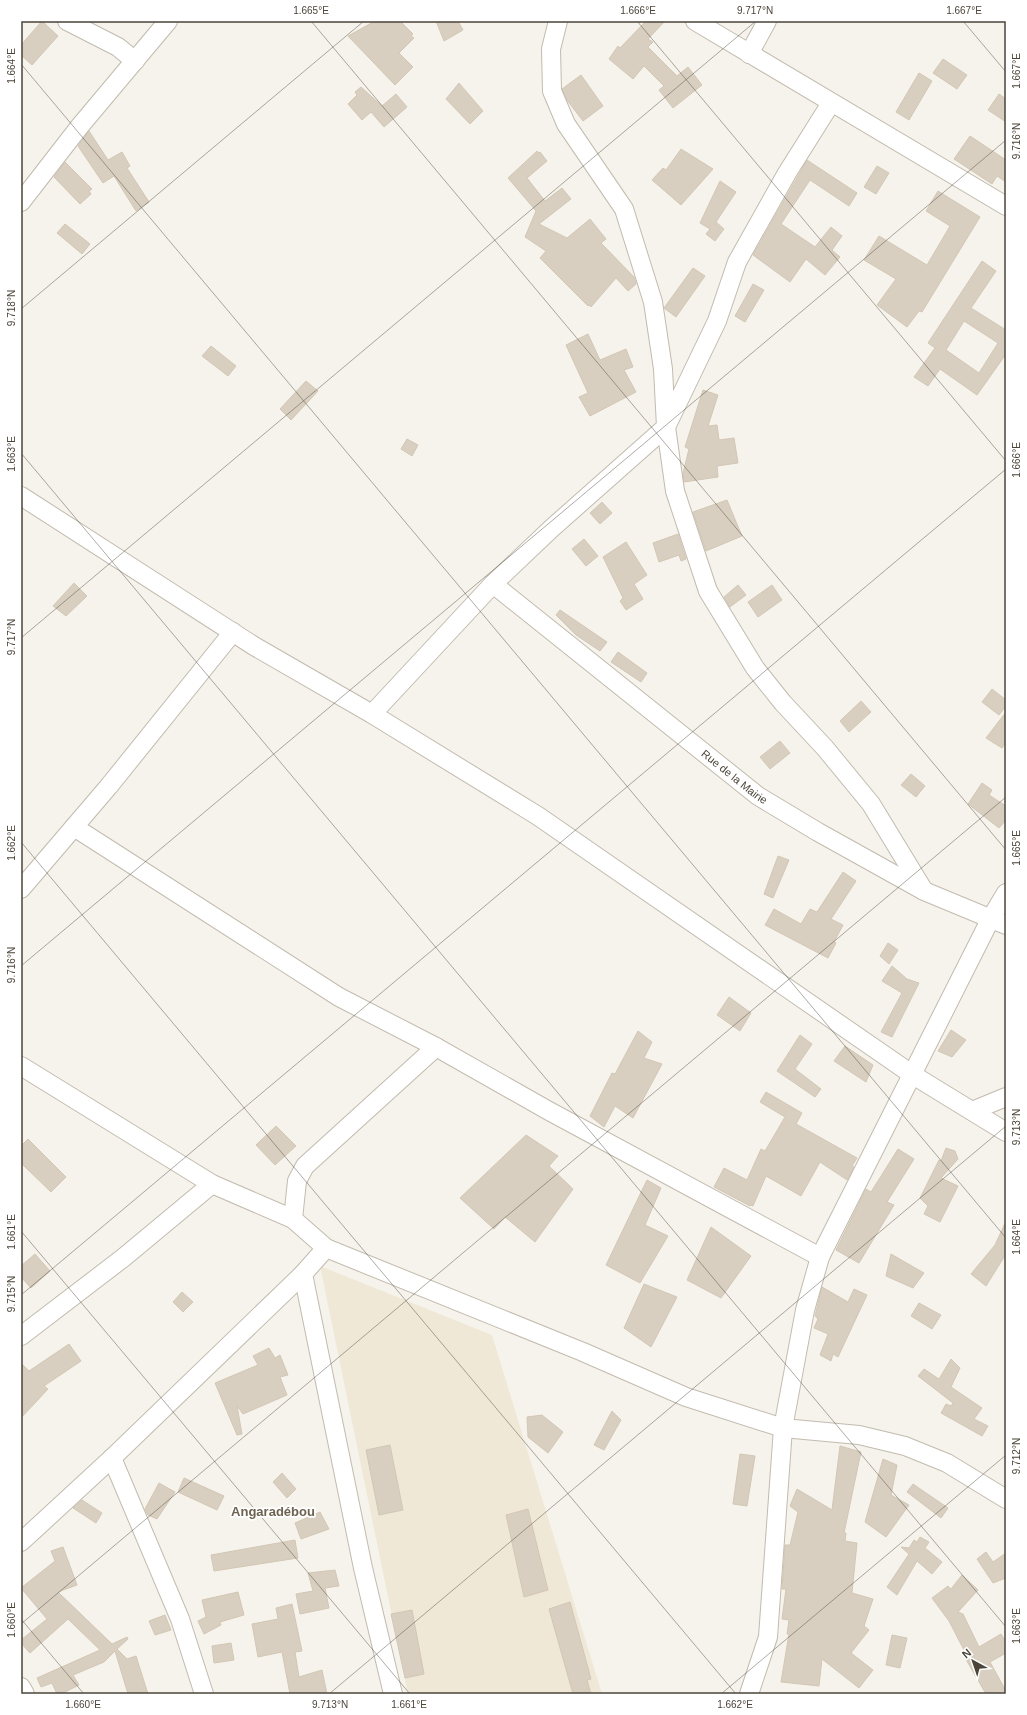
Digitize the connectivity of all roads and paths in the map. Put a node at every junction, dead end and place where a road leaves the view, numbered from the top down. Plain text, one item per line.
1 (67, 21) edge
2 (168, 21) edge
3 (558, 21) edge
4 (695, 21) edge
5 (767, 21) edge
6 (749, 54) junction
7 (136, 61) junction
8 (831, 103) junction
9 (21, 202) edge
10 (1006, 206) edge
11 (666, 426) junction
12 (21, 496) edge
13 (493, 584) junction
14 (233, 632) junction
15 (372, 714) junction
16 (74, 827) junction
17 (21, 889) edge
18 (924, 892) junction
19 (1006, 893) edge
20 (998, 922) edge
21 (436, 1047) junction
22 (21, 1066) edge
23 (913, 1075) junction
24 (1006, 1097) edge
25 (972, 1111) junction
26 (1006, 1132) edge
27 (212, 1184) junction
28 (293, 1219) junction
29 (326, 1248) junction
30 (820, 1257) junction
31 (302, 1274) junction
32 (21, 1336) edge
33 (783, 1428) junction
34 (112, 1458) junction
35 (1006, 1499) edge
36 (21, 1542) edge
37 (204, 1694) edge
38 (393, 1694) edge
39 (749, 1694) edge

1 - 7 street
2 - 7 street
3 - 11 street
4 - 6 street
5 - 6 street
6 - 8 street
7 - 9 street
8 - 10 street
8 - 11 street
11 - 13 street
11 - 18 street
12 - 14 street
13 - 15 street
13 - 18 street, Rue de la Mairie
14 - 15 street
14 - 16 street
15 - 23 street
16 - 17 street
16 - 21 street
18 - 20 street, Rue de la Mairie
19 - 20 street
20 - 23 street
21 - 28 street
21 - 30 street
22 - 27 street
23 - 25 street
23 - 30 street
24 - 25 street
25 - 26 street
27 - 28 street
27 - 32 street
28 - 29 street
29 - 31 street
29 - 33 street
30 - 33 street
31 - 34 street
31 - 38 street
33 - 35 street
33 - 39 street
34 - 36 street
34 - 37 street

